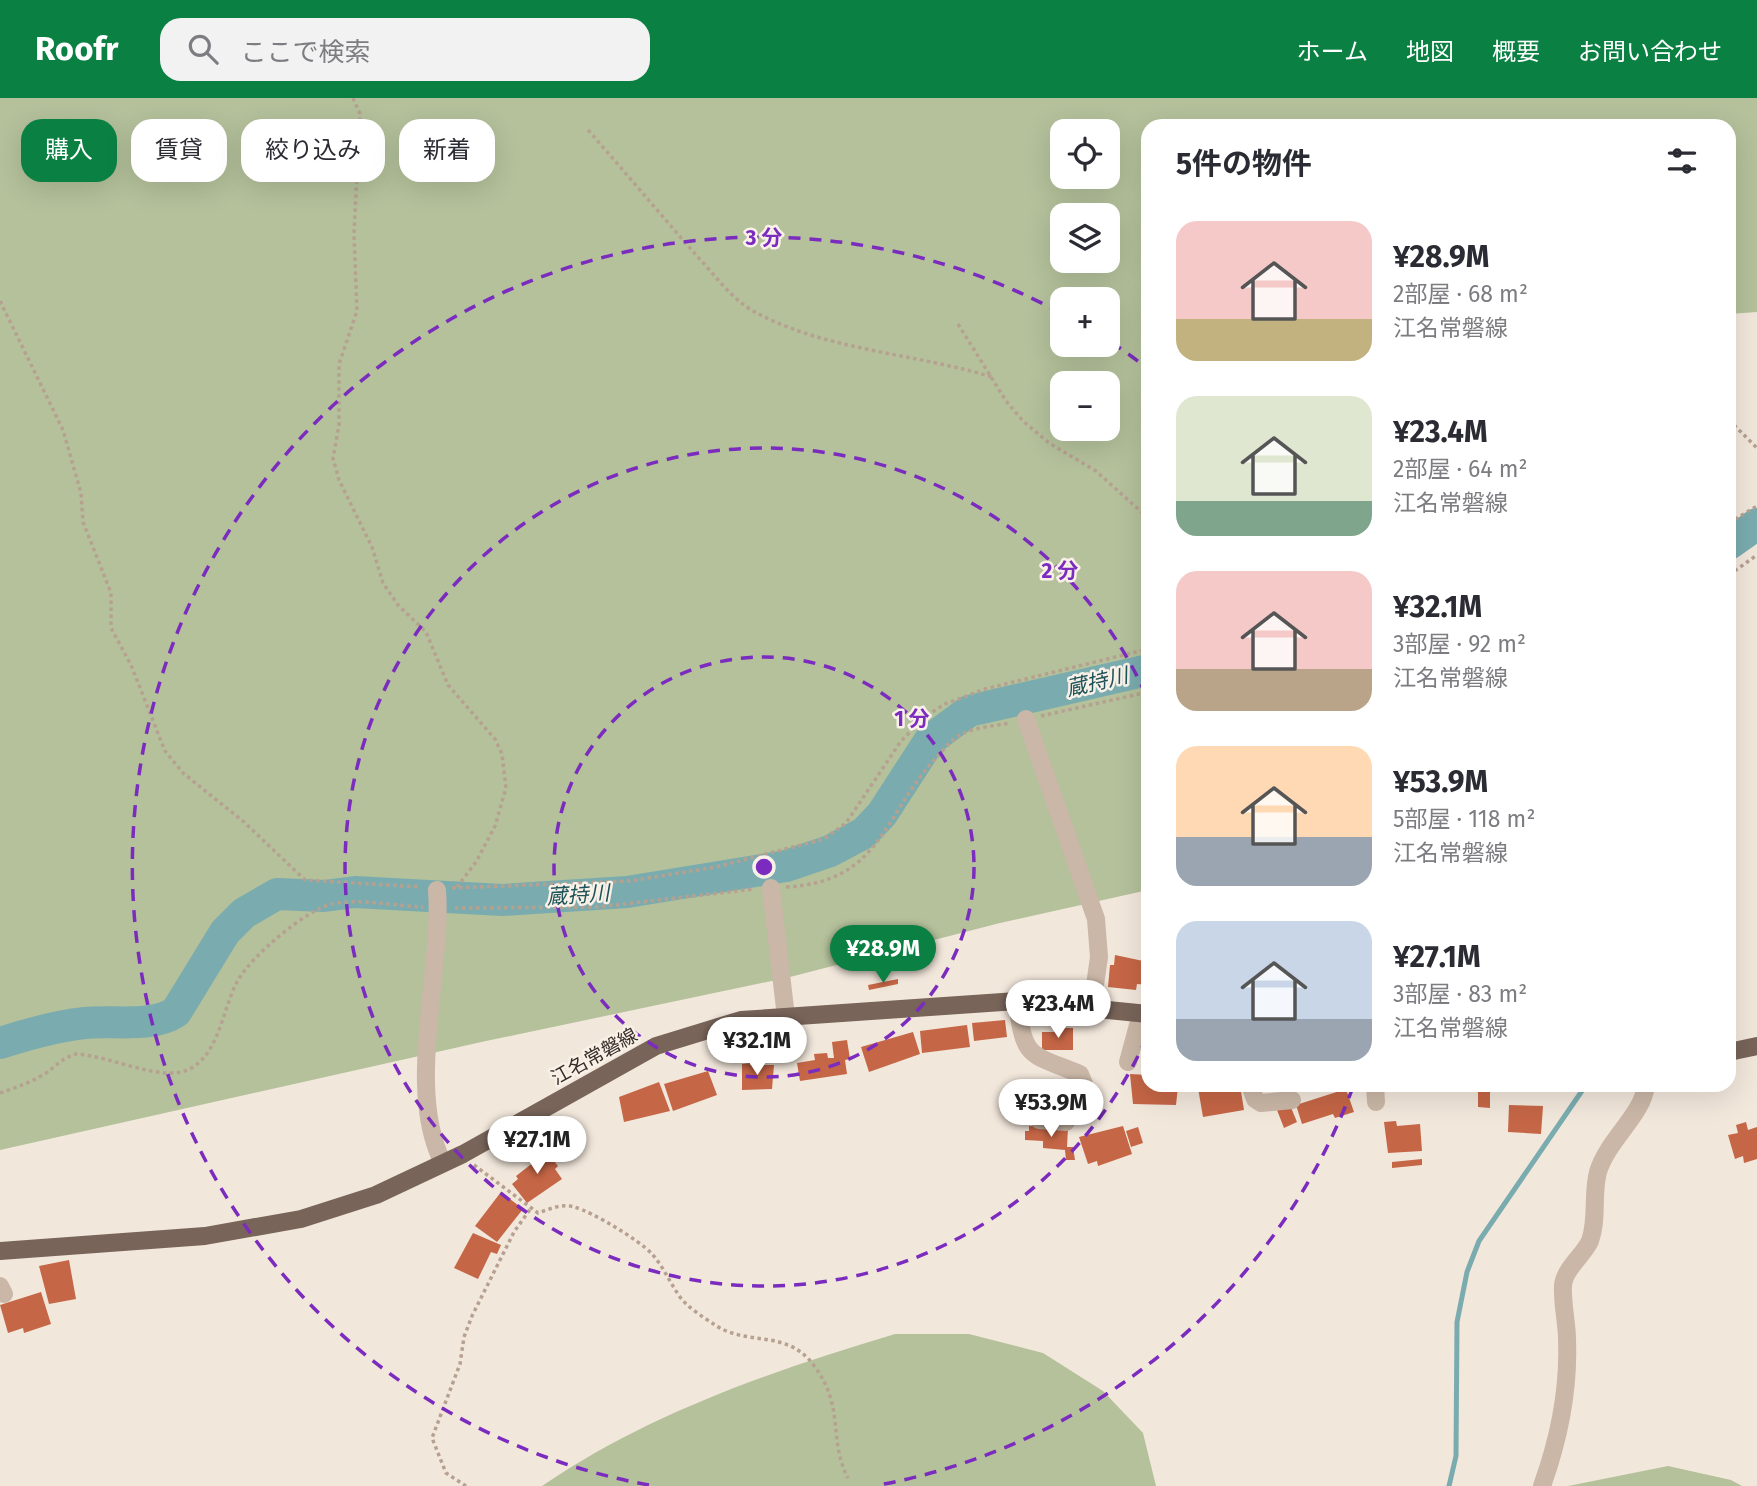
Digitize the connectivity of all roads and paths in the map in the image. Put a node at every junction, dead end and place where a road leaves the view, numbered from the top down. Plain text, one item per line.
1 (353, 98) edge
2 (589, 130) dead end
3 (0, 301) edge
4 (958, 324) dead end
5 (992, 377) junction
6 (1736, 427) edge
7 (1757, 448) edge
8 (1757, 506) edge
9 (1141, 512) edge
10 (1736, 519) edge
11 (1757, 555) edge
12 (1736, 570) edge
13 (1141, 651) edge
14 (1141, 694) edge
15 (1026, 719) junction
16 (457, 887) junction
17 (771, 888) junction
18 (438, 899) junction
19 (1017, 1001) junction
20 (1092, 1006) junction
21 (1141, 1014) edge
22 (786, 1017) junction
23 (1141, 1023) edge
24 (1757, 1046) edge
25 (1736, 1050) edge
26 (1128, 1062) dead end
27 (1252, 1092) edge
28 (1645, 1092) edge
29 (0, 1093) edge
30 (1292, 1100) dead end
31 (1066, 1122) dead end
32 (463, 1154) junction
33 (443, 1163) junction
34 (531, 1208) junction
35 (0, 1251) edge
36 (848, 1478) dead end
37 (466, 1486) edge
38 (1542, 1486) edge

1 - 16 path
2 - 5 path
3 - 18 path
4 - 5 path
5 - 9 path
6 - 7 path
8 - 10 path
11 - 12 path
13 - 16 path
14 - 15 path
15 - 17 path
15 - 20 street
16 - 18 path
17 - 18 path
17 - 22 street
18 - 29 path
18 - 33 street
19 - 20 main road, 江名常磐線
19 - 22 main road, 江名常磐線
19 - 31 street
20 - 21 main road, 江名常磐線
22 - 32 main road, 江名常磐線
23 - 26 street
24 - 25 main road
27 - 30 street
28 - 38 street
32 - 33 main road, 江名常磐線
32 - 34 path
33 - 35 main road, 江名常磐線
34 - 36 path
34 - 37 path

